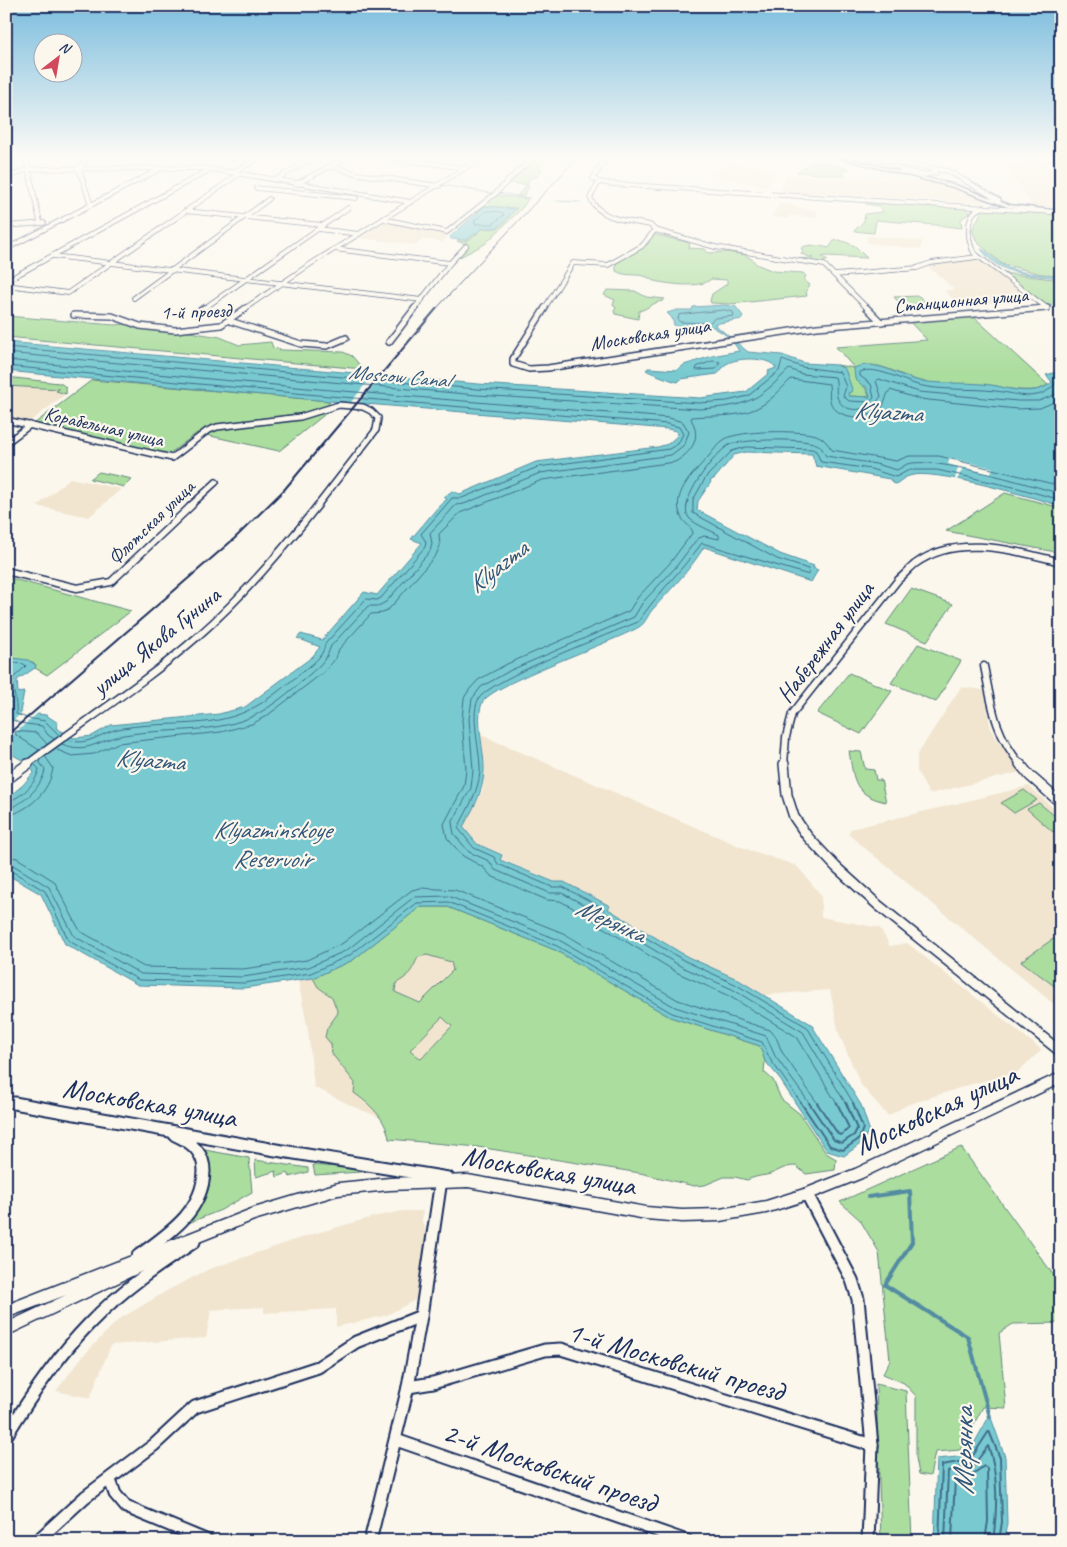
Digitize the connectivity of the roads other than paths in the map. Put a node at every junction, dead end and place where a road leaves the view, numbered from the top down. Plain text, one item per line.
1 (43, 230) edge
2 (100, 230) edge
3 (157, 230) edge
4 (228, 230) edge
5 (316, 230) edge
6 (328, 230) edge
7 (364, 230) edge
8 (655, 230) joint
9 (967, 230) edge
10 (358, 234) junction
11 (466, 246) dead end
12 (6, 249) edge
13 (334, 250) junction
14 (53, 256) junction
15 (978, 257) junction
16 (450, 262) junction
17 (110, 263) junction
18 (172, 270) junction
19 (835, 275) junction
20 (246, 279) junction
21 (6, 282) edge
22 (281, 283) junction
23 (134, 298) dead end
24 (422, 300) junction
25 (197, 313) dead end
26 (74, 315) dead end
27 (230, 321) junction
28 (881, 322) junction
29 (776, 333) joint
30 (346, 338) dead end
31 (389, 342) dead end
32 (377, 416) joint
33 (6, 420) edge
34 (30, 425) junction
35 (6, 443) edge
36 (216, 482) dead end
37 (1061, 562) edge
38 (6, 572) edge
39 (984, 666) dead end
40 (6, 780) edge
41 (1061, 803) edge
42 (1061, 1052) edge
43 (1061, 1077) edge
44 (6, 1101) edge
45 (159, 1128) junction
46 (441, 1180) junction
47 (468, 1181) junction
48 (807, 1194) junction
49 (217, 1228) junction
50 (197, 1239) junction
51 (130, 1262) junction
52 (6, 1312) edge
53 (421, 1316) junction
54 (6, 1330) edge
55 (408, 1387) junction
56 (6, 1436) edge
57 (396, 1440) junction
58 (872, 1445) junction
59 (110, 1480) junction
60 (37, 1541) edge
61 (208, 1541) edge
62 (370, 1541) edge
63 (687, 1541) edge
64 (868, 1541) edge

1 - 12 street
2 - 14 street
3 - 17 street
4 - 18 street
5 - 20 street
6 - 10 street
7 - 10 street
8 - 19 street, Станционная улица
8 - 29 street, Московская улица
9 - 15 street, Станционная улица
10 - 13 street
11 - 16 street
13 - 16 street
13 - 22 street
14 - 17 street
14 - 21 street
15 - 19 street, Станционная улица
15 - 28 street, Станционная улица
16 - 24 street
17 - 18 street
17 - 21 street
18 - 20 street
18 - 23 street
19 - 28 street, Станционная улица
20 - 22 street
20 - 25 street
22 - 24 street
22 - 27 street
24 - 31 street
26 - 27 street, 1-й проезд
27 - 30 street, 1-й проезд
28 - 29 street, Станционная улица
32 - 34 street, Корабельная улица
32 - 40 street, улица Якова Гунина
33 - 34 street, Корабельная улица
34 - 35 street
36 - 38 street, Флотская улица
37 - 42 street, Набережная улица
39 - 41 street
43 - 48 main road, Московская улица
44 - 45 street, Московская улица
45 - 47 street, Московская улица
45 - 51 street
46 - 47 main road
46 - 49 main road
46 - 53 street
47 - 48 main road, Московская улица
48 - 58 street
49 - 50 main road
49 - 51 main road
50 - 54 main road
50 - 56 street
51 - 52 main road
53 - 55 street
53 - 59 street
55 - 57 street
55 - 58 street, 1-й Московский проезд
57 - 62 street
57 - 63 street, 2-й Московский проезд
58 - 64 street
59 - 60 street
59 - 61 street

